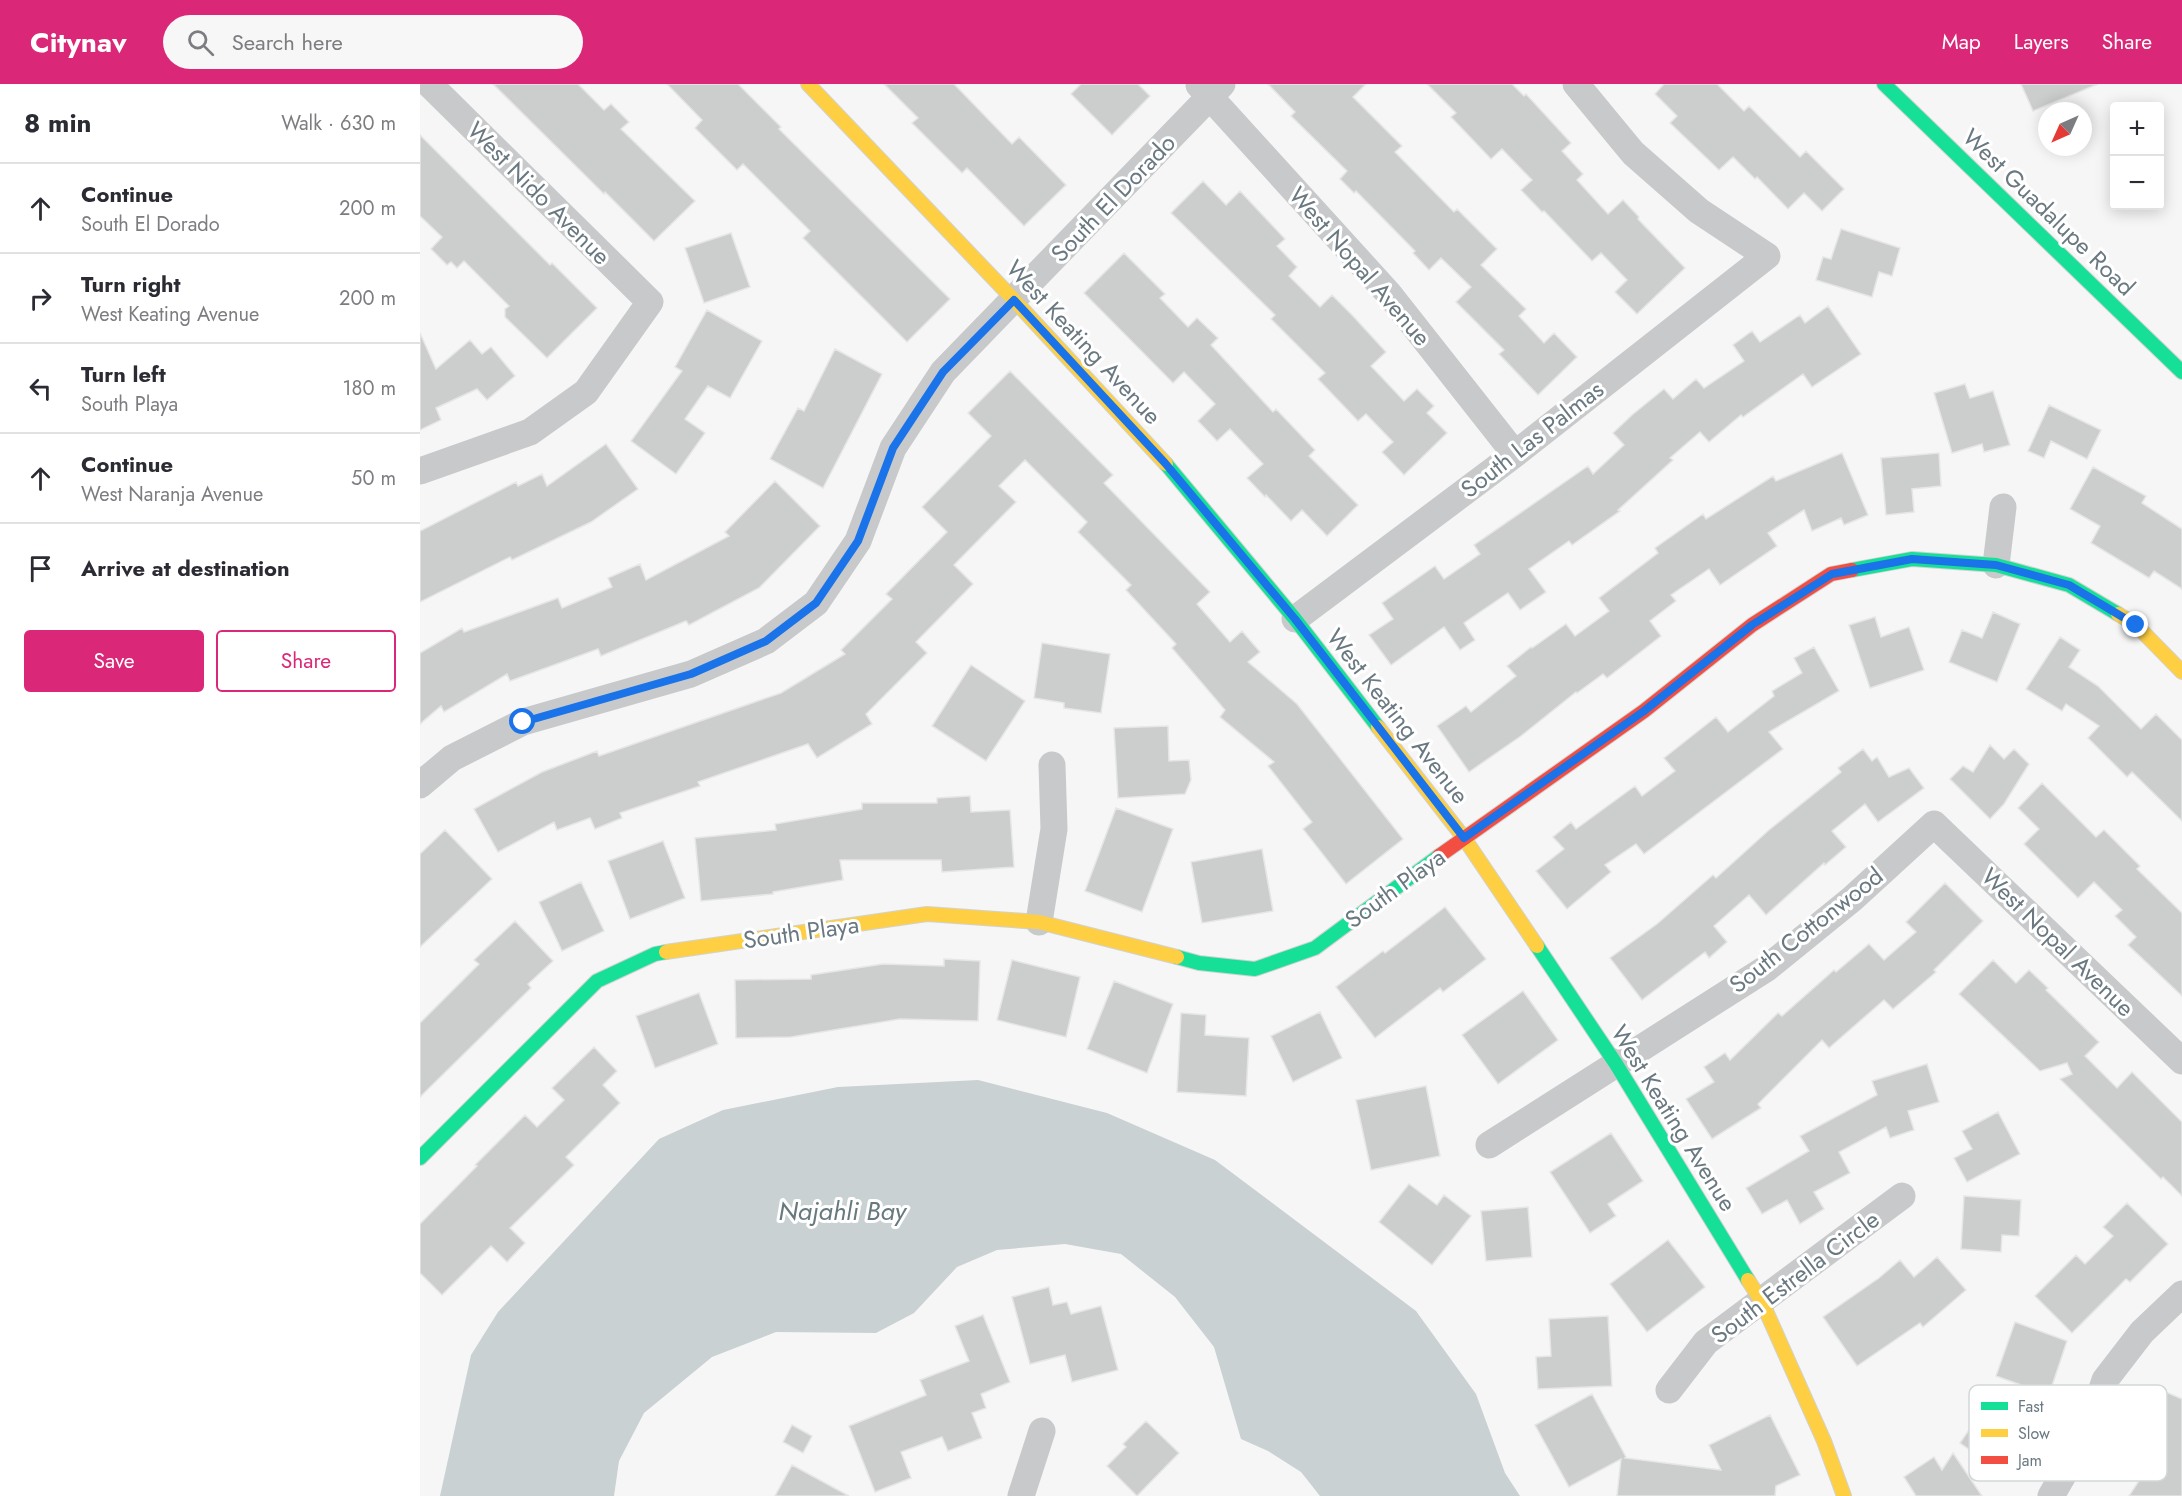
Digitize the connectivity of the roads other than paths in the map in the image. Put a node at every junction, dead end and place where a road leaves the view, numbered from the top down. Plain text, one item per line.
1 (429, 84) edge
2 (808, 84) edge
3 (1576, 84) edge
4 (1884, 84) edge
5 (1211, 88) edge
6 (1014, 300) junction
7 (2182, 372) edge
8 (1515, 454) junction
9 (420, 471) edge
10 (2003, 507) dead end
11 (1996, 565) junction
12 (1295, 619) junction
13 (2182, 672) edge
14 (1052, 765) dead end
15 (420, 785) edge
16 (1934, 824) joint
17 (1464, 838) junction
18 (1039, 922) junction
19 (2182, 1061) edge
20 (1616, 1064) junction
21 (1489, 1145) dead end
22 (420, 1158) edge
23 (1902, 1196) dead end
24 (2182, 1294) edge
25 (1762, 1302) junction
26 (2103, 1385) edge
27 (1669, 1390) dead end
28 (1042, 1431) dead end
29 (2060, 1481) edge
30 (1021, 1496) edge
31 (1844, 1496) edge
32 (2051, 1496) edge

1 - 9 street, West Nido Avenue
2 - 6 street, West Keating Avenue
3 - 8 street, South Las Palmas
4 - 7 street, West Guadalupe Road
5 - 6 street, South El Dorado
5 - 8 street, West Nopal Avenue
6 - 12 street, West Keating Avenue
6 - 15 street, South El Dorado
8 - 12 street, South Las Palmas
10 - 11 street
11 - 13 street, South Playa
11 - 17 street, South Playa
12 - 17 street, West Keating Avenue
14 - 18 street
16 - 19 street, West Nopal Avenue
16 - 20 street, South Cottonwood
17 - 18 street, South Playa
17 - 20 street, West Keating Avenue
18 - 22 street, South Playa
20 - 21 street, South Cottonwood
20 - 25 street, West Keating Avenue
23 - 25 street, South Estrella Circle
24 - 26 street
25 - 27 street, South Estrella Circle
25 - 31 street, West Keating Avenue
28 - 30 street
29 - 32 street

